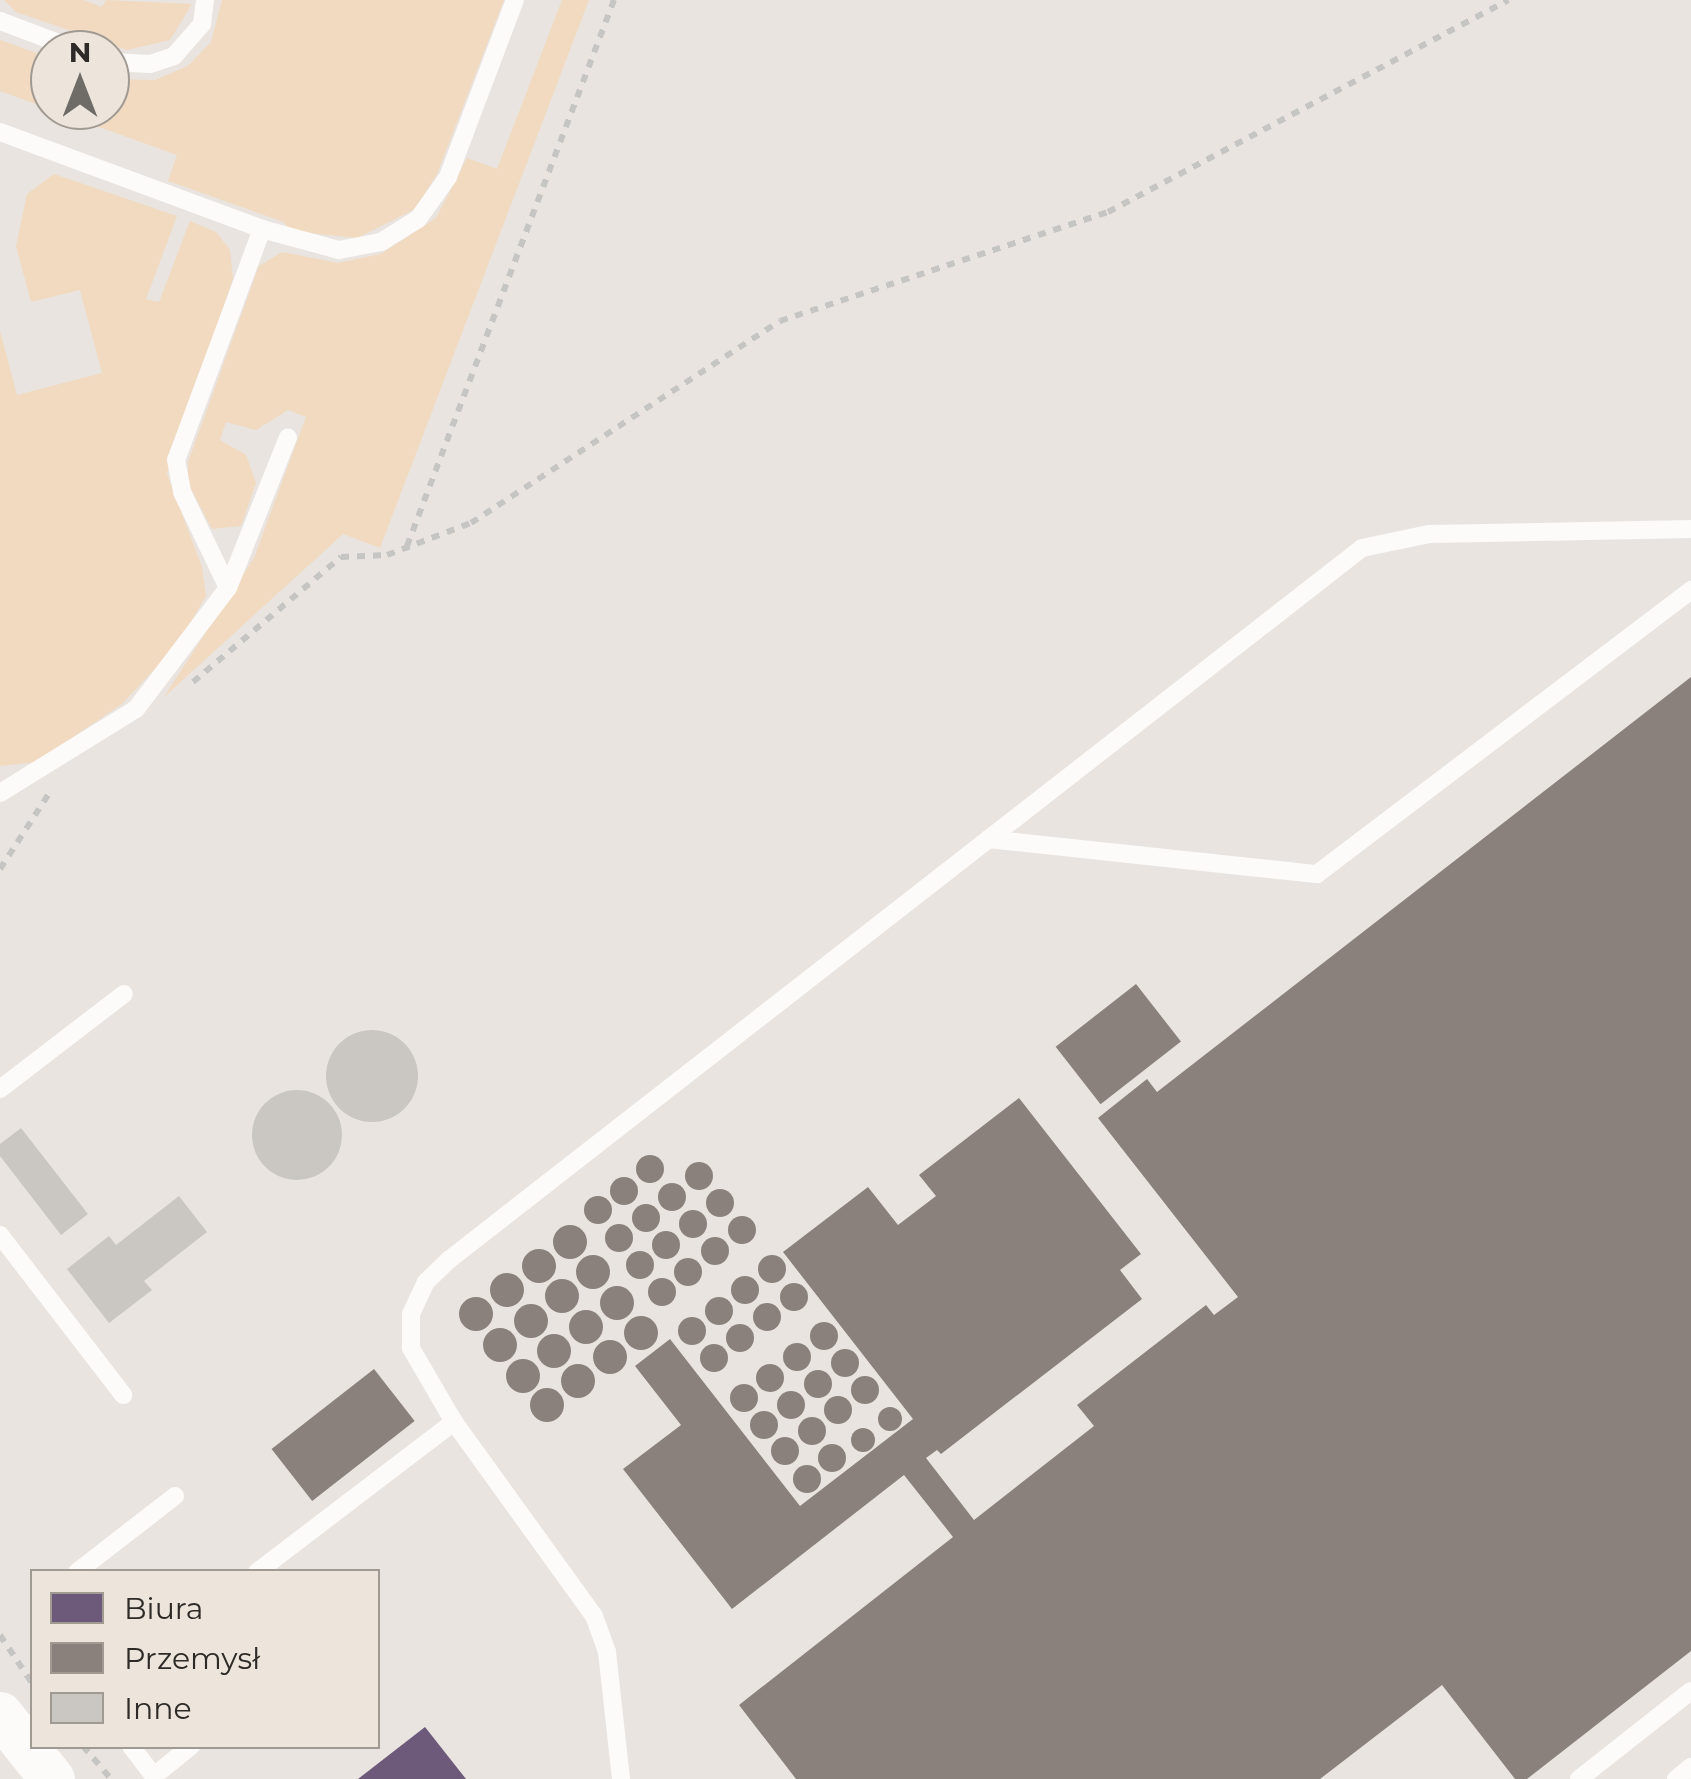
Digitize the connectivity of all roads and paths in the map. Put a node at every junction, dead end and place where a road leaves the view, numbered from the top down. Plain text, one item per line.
1 (205, 0) edge
2 (515, 0) edge
3 (614, 0) edge
4 (1508, 0) edge
5 (4, 22) edge
6 (30, 32) edge
7 (130, 63) edge
8 (0, 132) edge
9 (262, 229) junction
10 (288, 437) dead end
11 (1691, 528) edge
12 (407, 547) junction
13 (228, 588) junction
14 (1691, 590) edge
15 (136, 709) junction
16 (76, 746) junction
17 (0, 793) edge
18 (988, 840) junction
19 (0, 869) edge
20 (124, 994) dead end
21 (0, 1089) edge
22 (0, 1235) edge
23 (123, 1395) dead end
24 (454, 1422) junction
25 (175, 1496) dead end
26 (80, 1569) edge
27 (261, 1569) edge
28 (0, 1635) edge
29 (30, 1680) edge
30 (1691, 1691) edge
31 (0, 1714) edge
32 (86, 1749) edge
33 (133, 1749) edge
34 (188, 1749) edge
35 (1691, 1767) edge
36 (155, 1777) edge
37 (52, 1779) edge
38 (111, 1779) edge
39 (621, 1779) edge
40 (1578, 1779) edge
41 (1676, 1779) edge

1 - 7 lane
2 - 9 lane
3 - 12 path
4 - 12 path
5 - 6 lane
8 - 9 lane
9 - 13 lane
10 - 13 lane
11 - 18 lane
12 - 15 path
13 - 15 lane
14 - 18 lane
15 - 16 lane
16 - 17 lane
16 - 19 path
18 - 24 lane
20 - 21 lane
22 - 23 lane
24 - 27 lane
24 - 39 lane
25 - 26 lane
28 - 29 path
30 - 40 lane
31 - 37 street
32 - 38 path
33 - 36 lane
34 - 36 lane
35 - 41 lane

